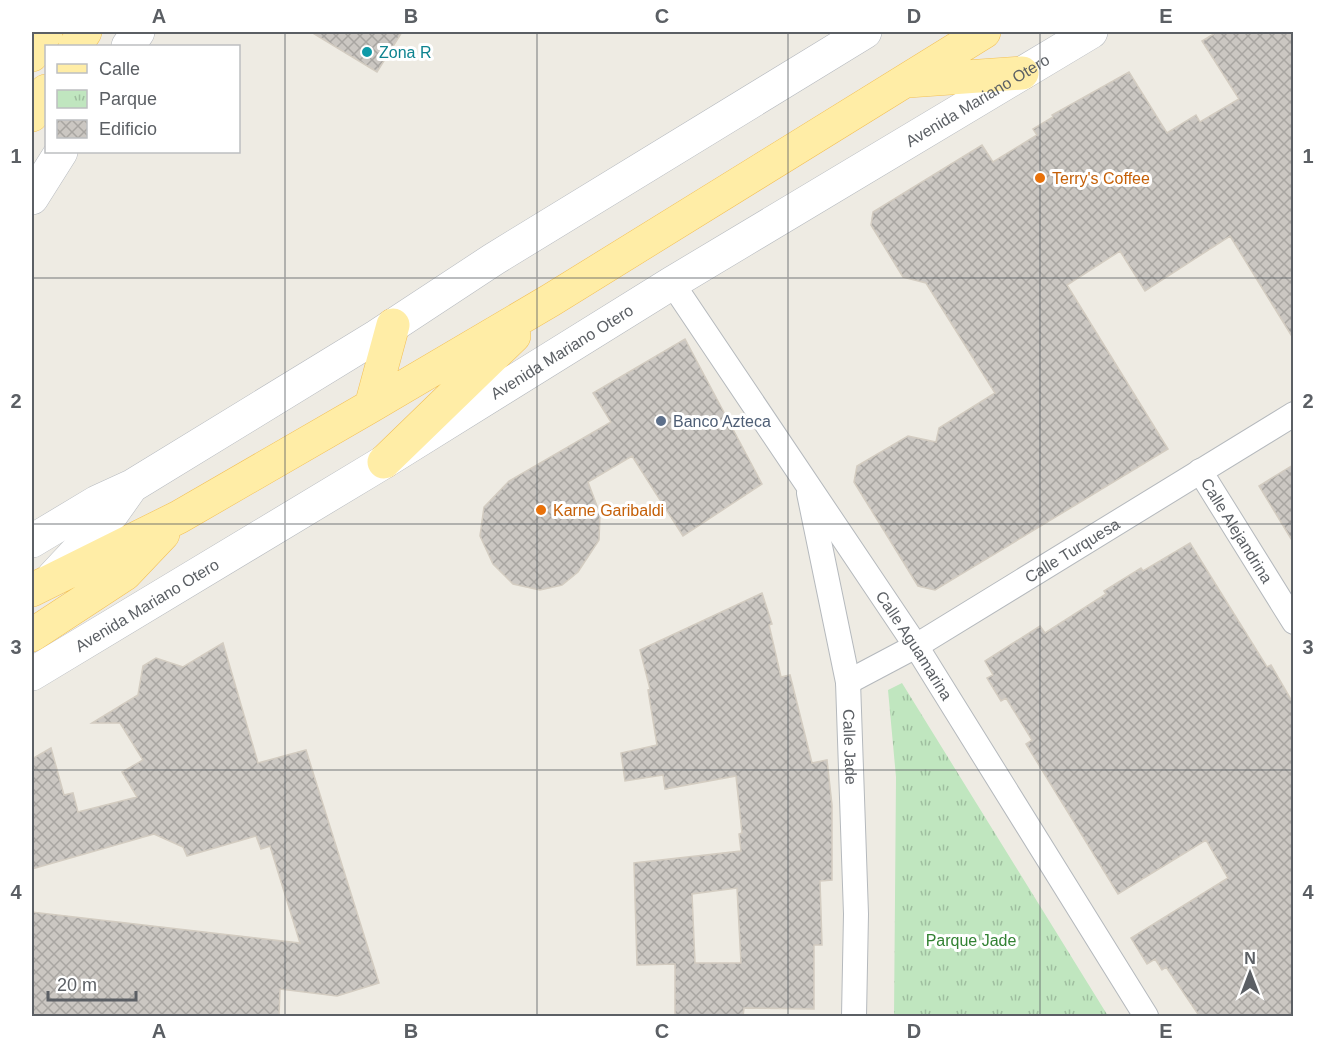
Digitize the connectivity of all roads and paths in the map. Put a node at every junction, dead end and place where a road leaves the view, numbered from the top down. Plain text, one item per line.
1 (46, 32) edge
2 (85, 32) edge
3 (138, 32) edge
4 (865, 32) edge
5 (984, 32) edge
6 (1090, 32) edge
7 (76, 45) edge
8 (129, 45) edge
9 (32, 55) edge
10 (1022, 74) junction
11 (903, 81) junction
12 (45, 94) edge
13 (32, 115) edge
14 (60, 153) edge
15 (32, 198) edge
16 (672, 283) junction
17 (551, 300) junction
18 (393, 325) junction
19 (371, 406) junction
20 (1293, 414) edge
21 (384, 462) junction
22 (1200, 471) junction
23 (806, 482) junction
24 (132, 486) junction
25 (179, 517) junction
26 (32, 541) edge
27 (39, 587) edge
28 (1293, 622) edge
29 (32, 635) edge
30 (916, 646) junction
31 (32, 674) edge
32 (848, 682) junction
33 (854, 1017) edge
34 (1146, 1017) edge

1 - 9 main road
2 - 7 main road
3 - 8 main road
4 - 18 main road
5 - 11 main road, Avenida Mariano Otero
6 - 10 main road, Avenida Mariano Otero
10 - 11 main road
10 - 16 main road, Avenida Mariano Otero
11 - 17 main road, Avenida Mariano Otero
12 - 13 main road
14 - 15 main road
16 - 21 main road, Avenida Mariano Otero
16 - 23 street, Calle Aguamarina
17 - 19 main road, Avenida Mariano Otero
17 - 21 main road
18 - 19 main road
18 - 24 main road
19 - 25 main road, Avenida Mariano Otero
20 - 22 street, Calle Turquesa
21 - 31 main road, Avenida Mariano Otero
22 - 28 street, Calle Alejandrina
22 - 30 street, Calle Turquesa
23 - 30 street, Calle Aguamarina
23 - 32 street, Calle Jade
24 - 26 main road
24 - 27 main road
25 - 27 main road, Avenida Mariano Otero
25 - 29 main road, Avenida Mariano Otero
30 - 32 street, Calle Turquesa
30 - 34 street, Calle Aguamarina
32 - 33 street, Calle Jade

